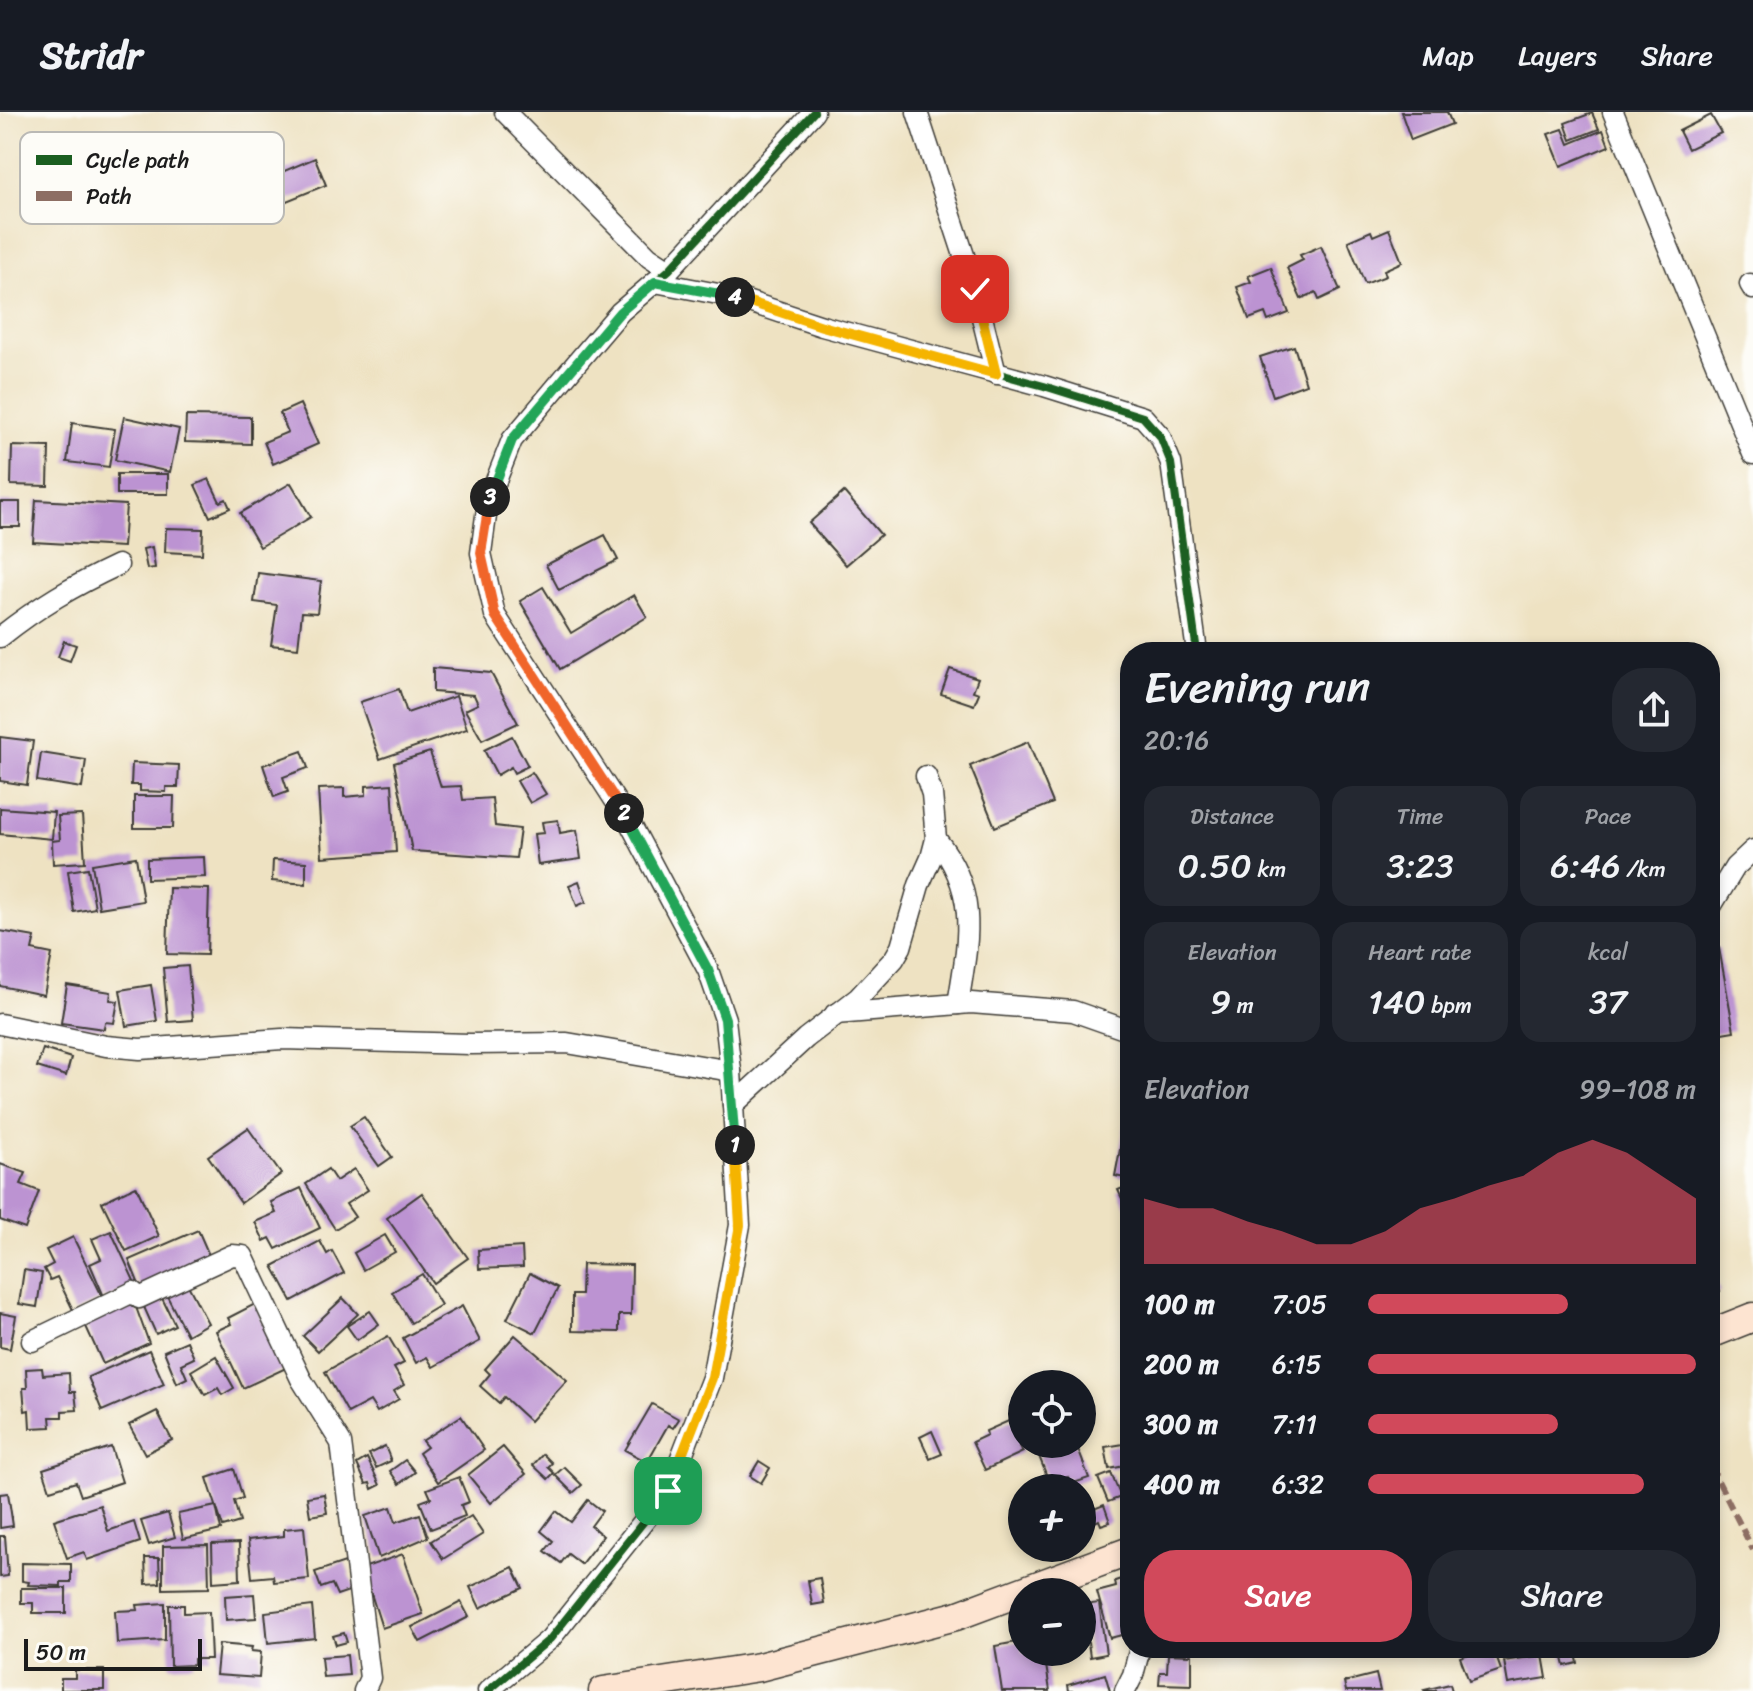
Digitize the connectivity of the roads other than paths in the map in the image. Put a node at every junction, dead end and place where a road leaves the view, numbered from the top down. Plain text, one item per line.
1 (505, 112) edge
2 (814, 112) edge
3 (917, 112) edge
4 (1613, 112) edge
5 (662, 276) junction
6 (996, 374) junction
7 (1753, 454) edge
8 (118, 565) dead end
9 (0, 637) edge
10 (1196, 642) edge
11 (926, 776) dead end
12 (936, 839) junction
13 (1753, 850) edge
14 (1720, 892) edge
15 (958, 1004) junction
16 (835, 1014) junction
17 (0, 1024) edge
18 (1120, 1027) edge
19 (731, 1071) junction
20 (733, 1105) junction
21 (1753, 1317) edge
22 (1720, 1330) edge
23 (32, 1341) dead end
24 (1120, 1555) edge
25 (1137, 1658) edge
26 (364, 1691) edge
27 (488, 1691) edge
28 (603, 1691) edge
29 (1125, 1691) edge

1 - 5 street
2 - 5 street
3 - 6 street
4 - 7 street
5 - 6 street
5 - 19 street
6 - 10 street
8 - 9 street
11 - 12 street
12 - 15 street
12 - 16 street
13 - 14 street
15 - 16 street
15 - 18 street
16 - 20 street
17 - 19 street
19 - 20 street
20 - 27 street
21 - 22 street
23 - 26 street
24 - 28 street
25 - 29 street

